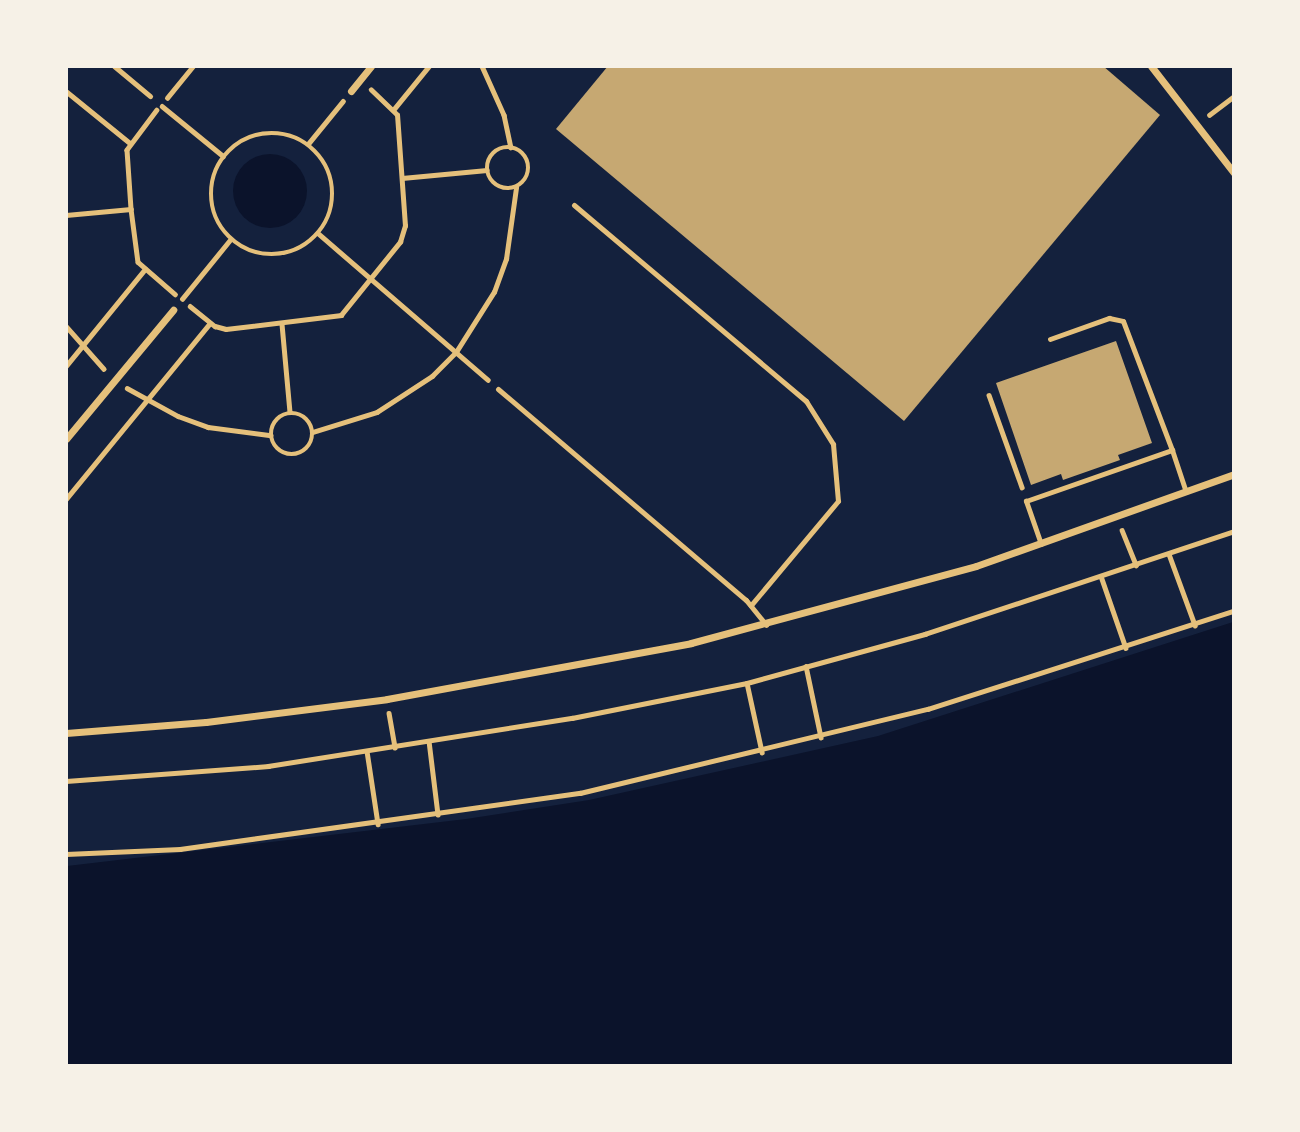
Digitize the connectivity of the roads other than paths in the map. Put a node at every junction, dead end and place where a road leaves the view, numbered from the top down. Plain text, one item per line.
1 (114, 66) edge
2 (371, 66) edge
3 (1151, 66) edge
4 (351, 91) road end
5 (150, 96) road end
6 (1234, 173) edge
7 (574, 205) dead end
8 (173, 310) road end
9 (1050, 339) dead end
10 (498, 389) road end
11 (66, 439) edge
12 (1172, 450) junction
13 (1234, 474) edge
14 (1186, 492) junction
15 (1041, 544) junction
16 (751, 605) junction
17 (766, 625) junction
18 (66, 733) edge

1 - 5 lane
2 - 4 street
3 - 6 street
7 - 16 lane
8 - 11 street
9 - 12 lane
10 - 16 lane
12 - 14 lane
12 - 15 lane
13 - 14 street
14 - 15 street
15 - 17 street
16 - 17 lane
17 - 18 street

